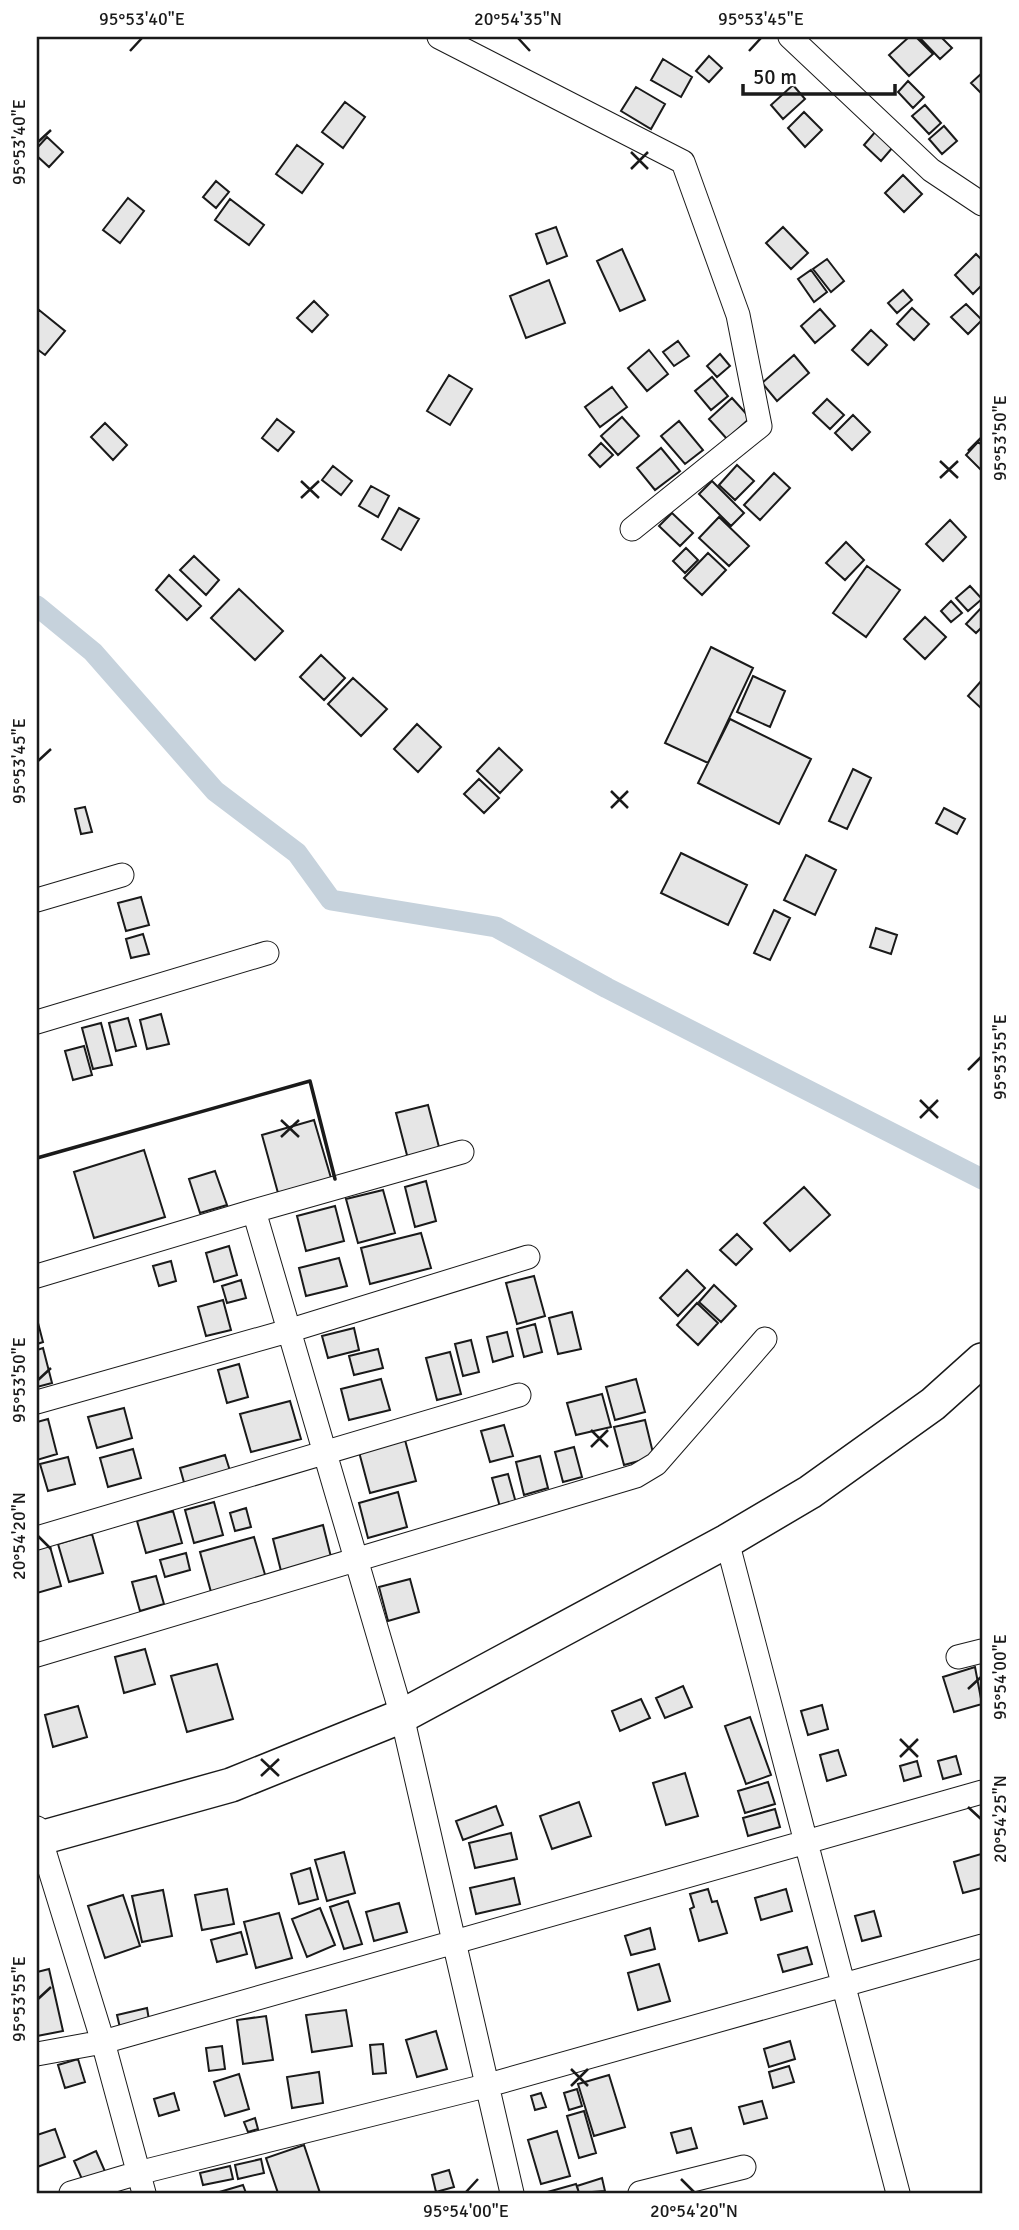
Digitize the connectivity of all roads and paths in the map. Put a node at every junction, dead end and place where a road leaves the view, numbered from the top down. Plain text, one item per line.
1 (439, 37) edge
2 (790, 37) edge
3 (982, 204) edge
4 (632, 529) dead end
5 (122, 875) dead end
6 (37, 900) edge
7 (267, 953) dead end
8 (37, 1022) edge
9 (462, 1152) dead end
10 (254, 1211) junction
11 (528, 1257) dead end
12 (37, 1276) edge
13 (288, 1331) junction
14 (765, 1339) dead end
15 (982, 1360) edge
16 (519, 1395) dead end
17 (37, 1402) edge
18 (324, 1453) junction
19 (37, 1538) edge
20 (727, 1541) junction
21 (355, 1559) junction
22 (982, 1651) edge
23 (37, 1655) edge
24 (958, 1657) dead end
25 (402, 1716) junction
26 (982, 1792) edge
27 (38, 1835) edge
28 (807, 1842) junction
29 (453, 1942) junction
30 (982, 1946) edge
31 (844, 1984) junction
32 (103, 2042) junction
33 (37, 2054) edge
34 (485, 2086) junction
35 (744, 2167) dead end
36 (141, 2183) edge
37 (71, 2193) edge
38 (512, 2193) edge
39 (640, 2193) edge
40 (898, 2193) edge

1 - 4 street
2 - 3 street
5 - 6 street
7 - 8 street
9 - 10 street
10 - 12 street
10 - 13 street
11 - 13 street
13 - 17 street
13 - 18 street
14 - 21 street
15 - 20 highway
16 - 18 street
18 - 19 street
18 - 21 street
20 - 25 highway
20 - 28 street
21 - 23 street
21 - 25 street
22 - 24 street
25 - 27 highway
25 - 29 street
26 - 28 street
27 - 32 street
28 - 29 street
28 - 31 street
29 - 32 street
29 - 34 street
30 - 31 street
31 - 34 street
31 - 40 street
32 - 33 street
32 - 36 street
34 - 36 street
34 - 38 street
35 - 39 street
36 - 37 street

